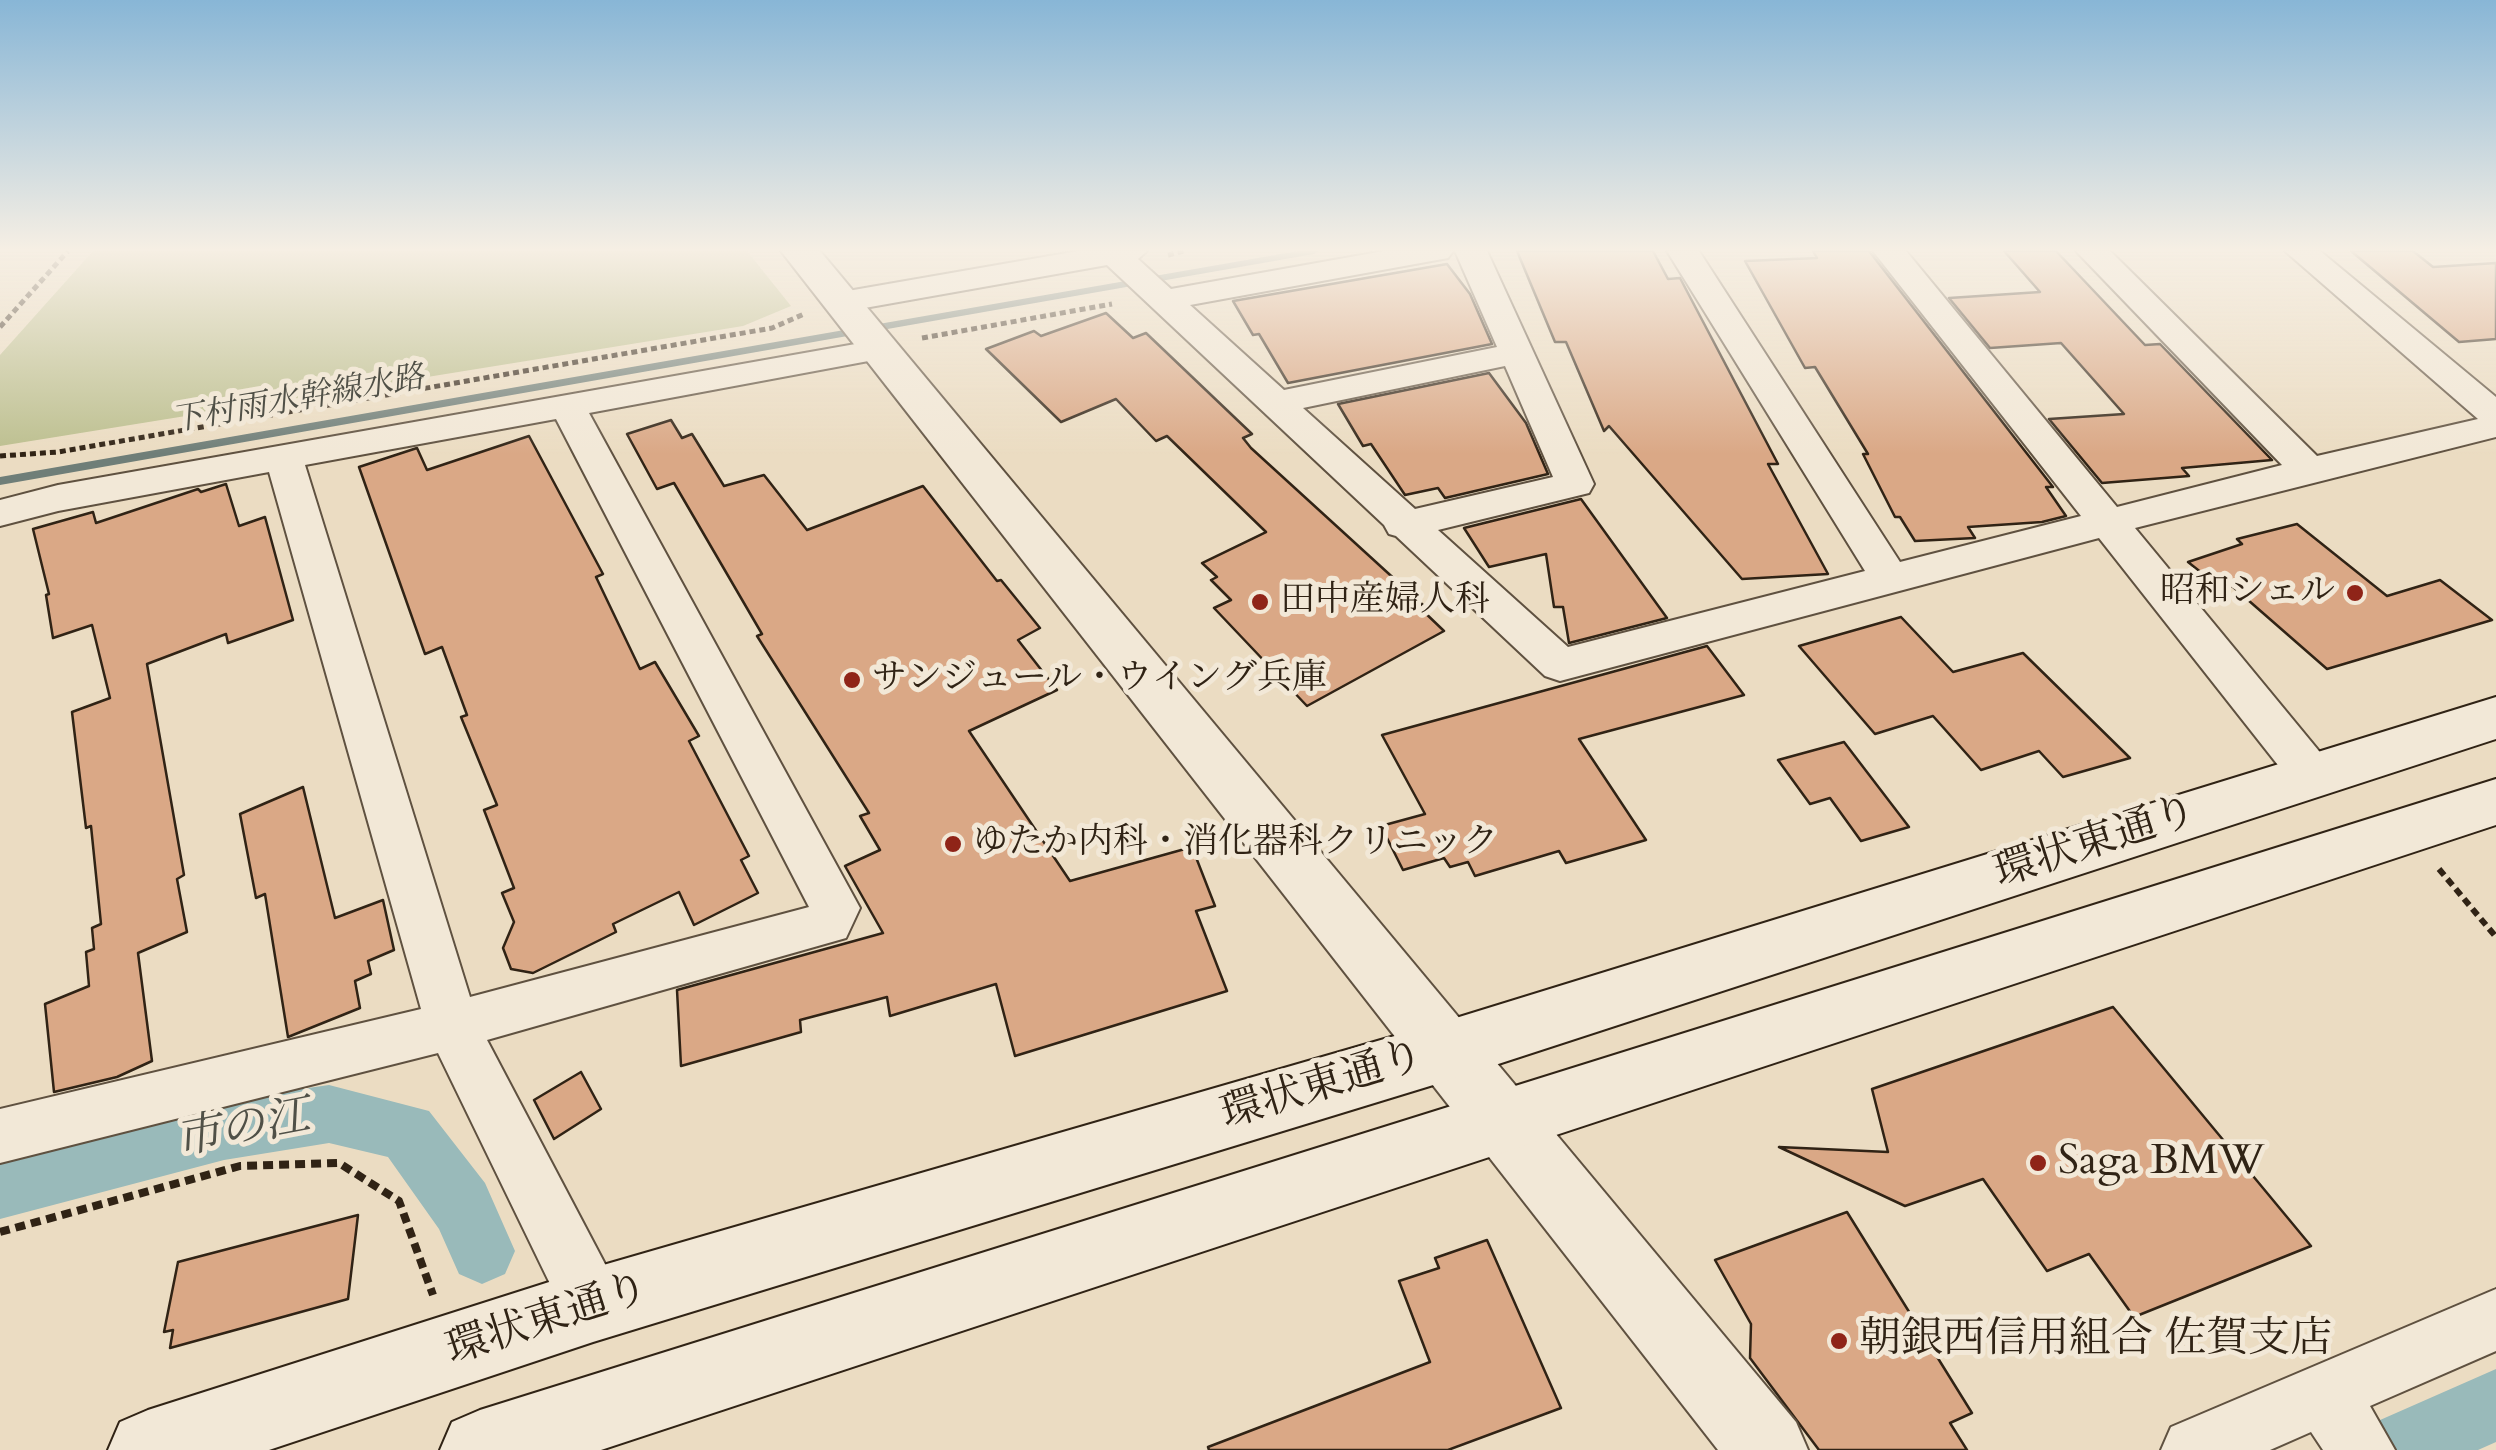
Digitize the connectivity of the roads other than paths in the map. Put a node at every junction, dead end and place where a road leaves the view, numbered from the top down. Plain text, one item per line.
1 (854, 319) edge
2 (891, 319) edge
3 (1184, 319) edge
4 (1501, 319) edge
5 (1726, 319) edge
6 (1944, 319) edge
7 (2159, 319) edge
8 (2381, 319) edge
9 (861, 327) junction
10 (1516, 353) junction
11 (1274, 403) junction
12 (567, 406) junction
13 (2496, 416) edge
14 (2496, 426) edge
15 (284, 457) junction
16 (2309, 470) junction
17 (0, 513) edge
18 (2112, 524) junction
19 (1404, 525) junction
20 (1890, 579) junction
21 (2496, 718) edge
22 (2312, 774) junction
23 (2496, 802) edge
24 (452, 1026) junction
25 (1443, 1052) junction
26 (1503, 1124) junction
27 (0, 1136) edge
28 (594, 1305) junction
29 (2496, 1320) edge
30 (2324, 1396) junction
31 (148, 1450) edge
32 (480, 1450) edge
33 (1768, 1450) edge
34 (2194, 1450) edge
35 (2362, 1450) edge

1 - 9 main road
2 - 9 street
3 - 11 street
4 - 10 street
5 - 20 street
6 - 18 street
7 - 16 street
8 - 13 street
9 - 12 street
9 - 25 main road
10 - 11 street
10 - 19 street
11 - 19 street
12 - 15 street
12 - 24 street
14 - 16 street
15 - 17 street
15 - 24 street
16 - 18 street
18 - 20 street
18 - 22 street
19 - 20 street
21 - 22 main road, 環状東通り
22 - 25 main road, 環状東通り
23 - 26 main road
24 - 27 street
24 - 28 street
25 - 26 main road
25 - 28 main road, 環状東通り
26 - 32 main road
26 - 33 main road
28 - 31 main road, 環状東通り
29 - 30 street
30 - 34 street
30 - 35 street

